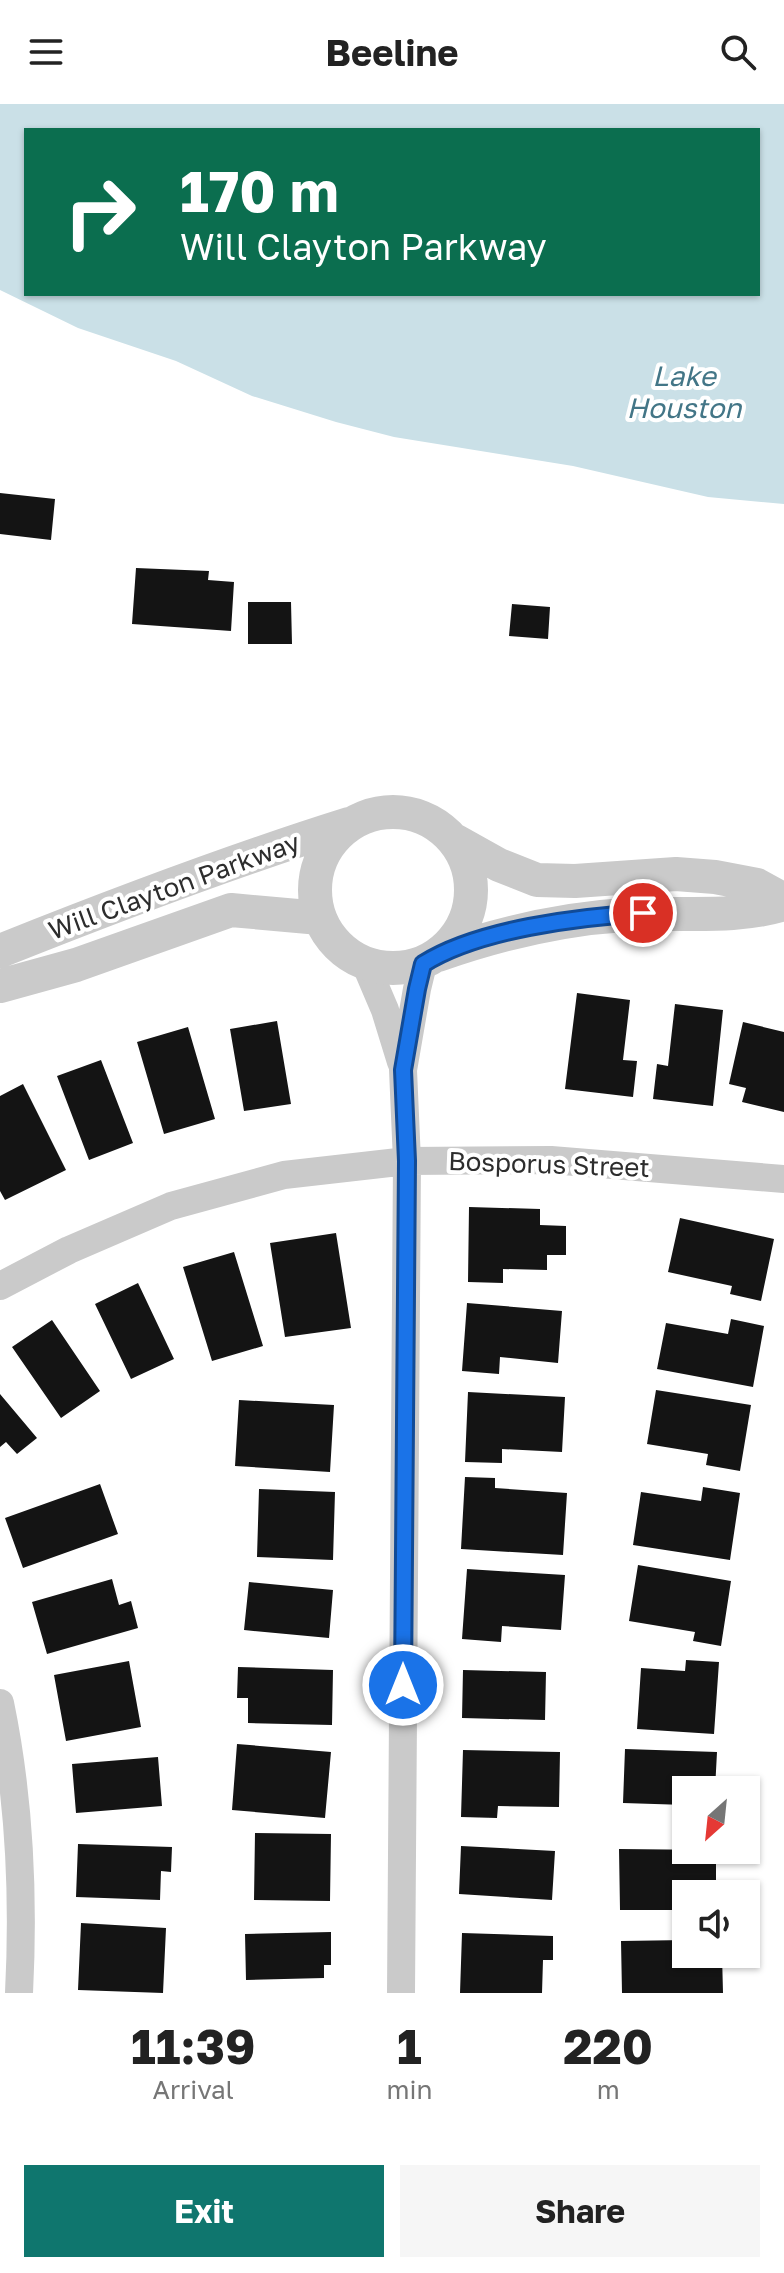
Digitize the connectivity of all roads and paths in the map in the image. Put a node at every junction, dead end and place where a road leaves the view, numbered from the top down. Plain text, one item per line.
1 (350, 824) junction
2 (456, 841) junction
3 (784, 902) edge
4 (320, 918) junction
5 (0, 951) edge
6 (430, 960) junction
7 (365, 963) junction
8 (0, 986) edge
9 (403, 1070) junction
10 (407, 1161) junction
11 (784, 1179) edge
12 (0, 1286) edge
13 (0, 1703) edge
14 (19, 1993) edge
15 (401, 1993) edge

1 - 2 street
1 - 4 street
1 - 5 street, Will Clayton Parkway
2 - 3 street
2 - 6 street
3 - 6 street
4 - 7 street
4 - 8 street, Will Clayton Parkway
6 - 7 street
6 - 9 street
7 - 9 street
9 - 10 street
10 - 11 street, Bosporus Street
10 - 12 street, Bosporus Street
10 - 15 street
13 - 14 street

